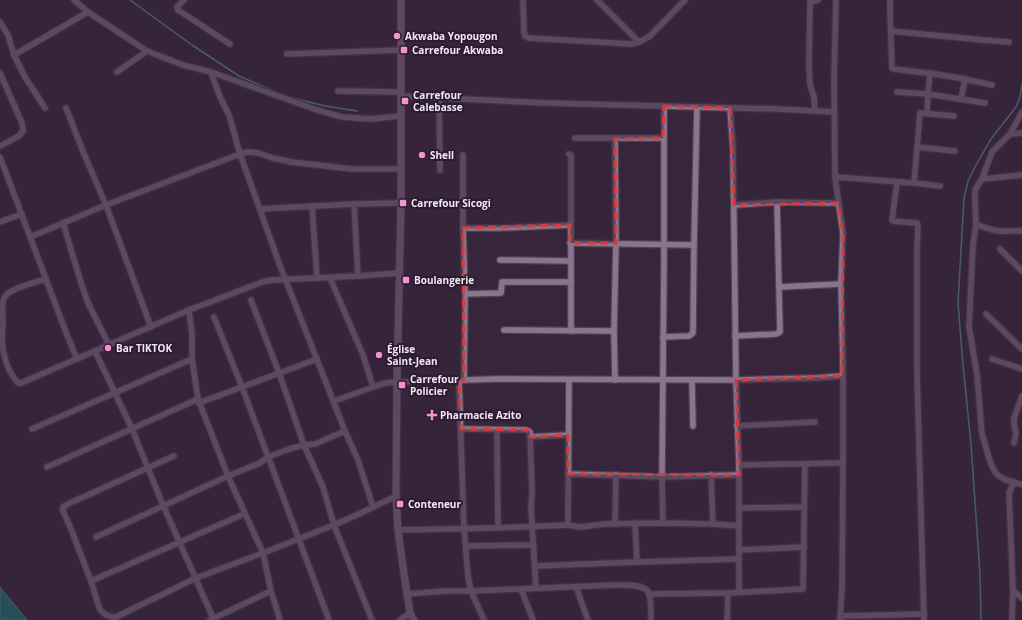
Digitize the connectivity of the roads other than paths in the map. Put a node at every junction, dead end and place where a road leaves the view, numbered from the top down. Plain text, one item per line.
1 (74, 0) edge
2 (184, 0) edge
3 (401, 0) edge
4 (523, 0) edge
5 (597, 0) edge
6 (685, 0) edge
7 (818, 0) edge
8 (836, 0) edge
9 (890, 0) edge
10 (810, 1) edge
11 (88, 12) junction
12 (0, 22) edge
13 (891, 31) junction
14 (639, 42) junction
15 (1009, 42) dead end
16 (230, 44) dead end
17 (401, 50) junction
18 (147, 51) junction
19 (287, 54) dead end
20 (14, 55) junction
21 (117, 72) dead end
22 (211, 72) junction
23 (930, 73) junction
24 (0, 74) edge
25 (965, 79) junction
26 (992, 85) dead end
27 (338, 91) dead end
28 (897, 92) dead end
29 (401, 94) junction
30 (928, 94) junction
31 (439, 98) junction
32 (961, 99) junction
33 (985, 103) dead end
34 (664, 106) junction
35 (697, 107) junction
36 (45, 108) dead end
37 (66, 108) dead end
38 (730, 108) junction
39 (815, 111) junction
40 (835, 112) junction
41 (1022, 112) edge
42 (927, 113) junction
43 (401, 116) junction
44 (954, 116) dead end
45 (1022, 133) edge
46 (1010, 134) junction
47 (576, 138) dead end
48 (663, 138) junction
49 (615, 139) junction
50 (0, 146) edge
51 (917, 147) junction
52 (955, 151) dead end
53 (240, 154) junction
54 (569, 154) dead end
55 (463, 155) dead end
56 (0, 156) edge
57 (401, 169) junction
58 (440, 170) dead end
59 (1022, 175) edge
60 (835, 177) junction
61 (982, 178) junction
62 (897, 182) junction
63 (914, 183) junction
64 (940, 186) dead end
65 (777, 202) junction
66 (401, 203) junction
67 (838, 203) junction
68 (354, 204) junction
69 (734, 204) junction
70 (106, 205) junction
71 (312, 206) junction
72 (260, 209) junction
73 (22, 214) junction
74 (0, 222) edge
75 (63, 223) junction
76 (976, 224) junction
77 (570, 225) junction
78 (463, 228) junction
79 (1022, 231) edge
80 (30, 237) junction
81 (570, 242) junction
82 (616, 243) junction
83 (664, 244) junction
84 (694, 245) junction
85 (1000, 249) dead end
86 (500, 260) dead end
87 (571, 261) junction
88 (1022, 271) edge
89 (400, 273) junction
90 (358, 276) junction
91 (317, 278) junction
92 (330, 278) junction
93 (46, 279) junction
94 (285, 280) junction
95 (571, 282) junction
96 (841, 284) junction
97 (779, 287) junction
98 (465, 294) junction
99 (251, 300) dead end
100 (189, 310) junction
101 (986, 314) dead end
102 (214, 317) dead end
103 (151, 327) junction
104 (504, 330) dead end
105 (571, 330) junction
106 (614, 331) junction
107 (735, 336) junction
108 (663, 337) junction
109 (108, 345) junction
110 (1021, 345) edge
111 (95, 351) junction
112 (77, 359) junction
113 (192, 359) junction
114 (317, 359) junction
115 (992, 359) dead end
116 (1022, 369) edge
117 (279, 373) junction
118 (842, 376) junction
119 (569, 380) junction
120 (615, 380) junction
121 (662, 380) junction
122 (692, 380) junction
123 (736, 380) junction
124 (462, 381) junction
125 (397, 382) junction
126 (242, 387) junction
127 (373, 387) junction
128 (115, 393) junction
129 (1022, 396) edge
130 (198, 401) junction
131 (334, 401) junction
132 (815, 422) dead end
133 (693, 426) dead end
134 (737, 426) junction
135 (32, 429) dead end
136 (132, 429) junction
137 (460, 429) junction
138 (497, 430) junction
139 (345, 431) junction
140 (568, 435) junction
141 (530, 437) junction
142 (1014, 443) dead end
143 (304, 445) junction
144 (174, 456) dead end
145 (268, 458) junction
146 (843, 463) junction
147 (805, 464) junction
148 (739, 465) junction
149 (47, 467) dead end
150 (148, 468) junction
151 (568, 474) junction
152 (711, 475) junction
153 (739, 475) junction
154 (228, 476) junction
155 (616, 476) junction
156 (662, 476) junction
157 (1014, 482) junction
158 (1022, 484) edge
159 (396, 496) junction
160 (163, 505) junction
161 (374, 507) junction
162 (804, 507) junction
163 (739, 508) junction
164 (244, 514) junction
165 (635, 523) junction
166 (663, 523) junction
167 (615, 524) junction
168 (713, 524) junction
169 (334, 525) junction
170 (568, 525) junction
171 (533, 526) junction
172 (739, 526) junction
173 (498, 528) junction
174 (464, 529) junction
175 (398, 530) junction
176 (96, 537) dead end
177 (299, 539) junction
178 (180, 542) junction
179 (534, 545) junction
180 (466, 546) junction
181 (804, 547) junction
182 (739, 550) junction
183 (263, 554) junction
184 (739, 559) junction
185 (637, 562) junction
186 (535, 566) junction
187 (196, 578) junction
188 (91, 581) junction
189 (576, 587) junction
190 (536, 588) junction
191 (522, 589) junction
192 (271, 591) junction
193 (472, 591) junction
194 (1013, 591) junction
195 (728, 592) junction
196 (739, 592) junction
197 (407, 594) junction
198 (650, 594) junction
199 (1022, 598) edge
200 (410, 613) junction
201 (924, 617) edge
202 (840, 618) edge
203 (212, 619) edge
204 (280, 620) edge
205 (329, 620) edge
206 (372, 620) edge
207 (400, 620) edge
208 (414, 620) edge
209 (484, 620) edge
210 (533, 620) edge
211 (588, 620) edge
212 (651, 620) edge
213 (727, 620) edge
214 (1012, 620) edge

1 - 11 street
2 - 16 street
3 - 17 street
4 - 14 street
5 - 14 street
6 - 14 street
7 - 10 street
8 - 40 street
9 - 13 street
10 - 39 street
11 - 18 street
11 - 20 street
12 - 20 street
13 - 15 street
13 - 23 street
17 - 19 street
17 - 29 street
18 - 21 street
18 - 22 street
20 - 36 street
22 - 43 street
22 - 53 street
23 - 25 street
23 - 30 street
24 - 50 street
25 - 26 street
25 - 32 street
27 - 29 street
28 - 30 street
29 - 31 street
29 - 43 street
30 - 32 street
30 - 42 street
31 - 34 street
31 - 58 street
32 - 33 street
34 - 35 street
34 - 48 street
35 - 38 street
35 - 84 street
37 - 70 street
38 - 39 street
38 - 69 street
39 - 40 street
40 - 60 street
41 - 46 street
42 - 44 street
42 - 51 street
43 - 57 street
45 - 46 street
46 - 61 street
47 - 49 street
48 - 49 street
48 - 83 street
49 - 82 street
51 - 52 street
51 - 63 street
53 - 57 street
53 - 70 street
53 - 72 street
54 - 77 street
55 - 78 street
56 - 73 street
57 - 66 street
59 - 61 street
60 - 62 street
60 - 67 street
61 - 76 street
62 - 63 street
62 - 201 street
63 - 64 street
65 - 67 street
65 - 69 street
65 - 97 street
66 - 68 street
66 - 89 street
67 - 96 street
68 - 71 street
68 - 90 street
69 - 107 street
70 - 75 street
70 - 103 street
71 - 72 street
71 - 91 street
72 - 94 street
73 - 74 street
73 - 80 street
75 - 80 street
75 - 109 street
76 - 79 street
76 - 157 street
77 - 78 street
77 - 81 street
78 - 98 street
80 - 93 street
81 - 82 street
81 - 87 street
82 - 83 street
82 - 106 street
83 - 84 street
83 - 108 street
84 - 108 street
85 - 88 street
86 - 87 street
87 - 95 street
89 - 90 street
89 - 125 street
90 - 92 street
91 - 92 street
91 - 94 street
92 - 127 street
93 - 112 street
93 - 112 street
94 - 100 street
94 - 114 street
95 - 98 street
95 - 105 street
96 - 97 street
96 - 118 street
97 - 107 street
98 - 124 street
99 - 117 street
100 - 103 street
100 - 113 street
101 - 110 street
102 - 126 street
103 - 109 street
104 - 105 street
105 - 106 street
106 - 120 street
107 - 123 street
108 - 121 street
109 - 111 street
111 - 112 street
111 - 128 street
113 - 128 street
113 - 130 street
114 - 117 street
114 - 131 street
115 - 116 street
117 - 126 street
117 - 143 street
118 - 123 street
118 - 146 street
119 - 120 street
119 - 124 street
119 - 140 street
120 - 121 street
121 - 122 street
121 - 156 street
122 - 123 street
122 - 133 street
123 - 134 street
124 - 125 street
124 - 137 street
125 - 127 street
125 - 159 street
126 - 130 street
126 - 145 street
127 - 131 street
128 - 135 street
128 - 136 street
129 - 142 street
130 - 136 street
130 - 154 street
131 - 139 street
132 - 134 street
134 - 148 street
136 - 149 street
136 - 150 street
137 - 138 street
137 - 174 street
138 - 141 street
138 - 173 street
139 - 143 street
139 - 161 street
140 - 141 street
140 - 151 street
141 - 171 street
143 - 145 street
143 - 169 street
144 - 150 street
145 - 154 street
145 - 177 street
146 - 147 street
146 - 202 street
147 - 148 street
147 - 162 street
148 - 153 street
150 - 160 street
150 - 188 street
151 - 155 street
151 - 170 street
152 - 153 street
152 - 156 street
152 - 168 street
153 - 163 street
154 - 160 street
154 - 164 street
155 - 156 street
155 - 167 street
156 - 166 street
157 - 158 street
157 - 194 street
159 - 161 street
159 - 175 street
160 - 176 street
160 - 178 street
161 - 169 street
162 - 163 street
162 - 181 street
163 - 172 street
164 - 178 street
164 - 183 street
165 - 166 street
165 - 167 street
165 - 185 street
166 - 168 street
167 - 170 street
168 - 172 street
169 - 177 street
169 - 206 street
170 - 171 street
171 - 173 street
171 - 179 street
172 - 182 street
173 - 174 street
174 - 175 street
174 - 180 street
175 - 197 street
177 - 183 street
177 - 205 street
178 - 187 street
178 - 188 street
179 - 180 street
179 - 186 street
180 - 193 street
181 - 182 street
181 - 196 street
182 - 184 street
183 - 187 street
183 - 192 street
184 - 185 street
184 - 196 street
185 - 186 street
186 - 190 street
187 - 188 street
187 - 203 street
189 - 190 street
189 - 198 street
189 - 211 street
190 - 191 street
191 - 193 street
191 - 210 street
192 - 203 street
192 - 204 street
193 - 197 street
193 - 209 street
194 - 199 street
194 - 214 street
195 - 196 street
195 - 198 street
195 - 213 street
197 - 200 street
198 - 212 street
200 - 207 street
200 - 208 street
201 - 202 street

